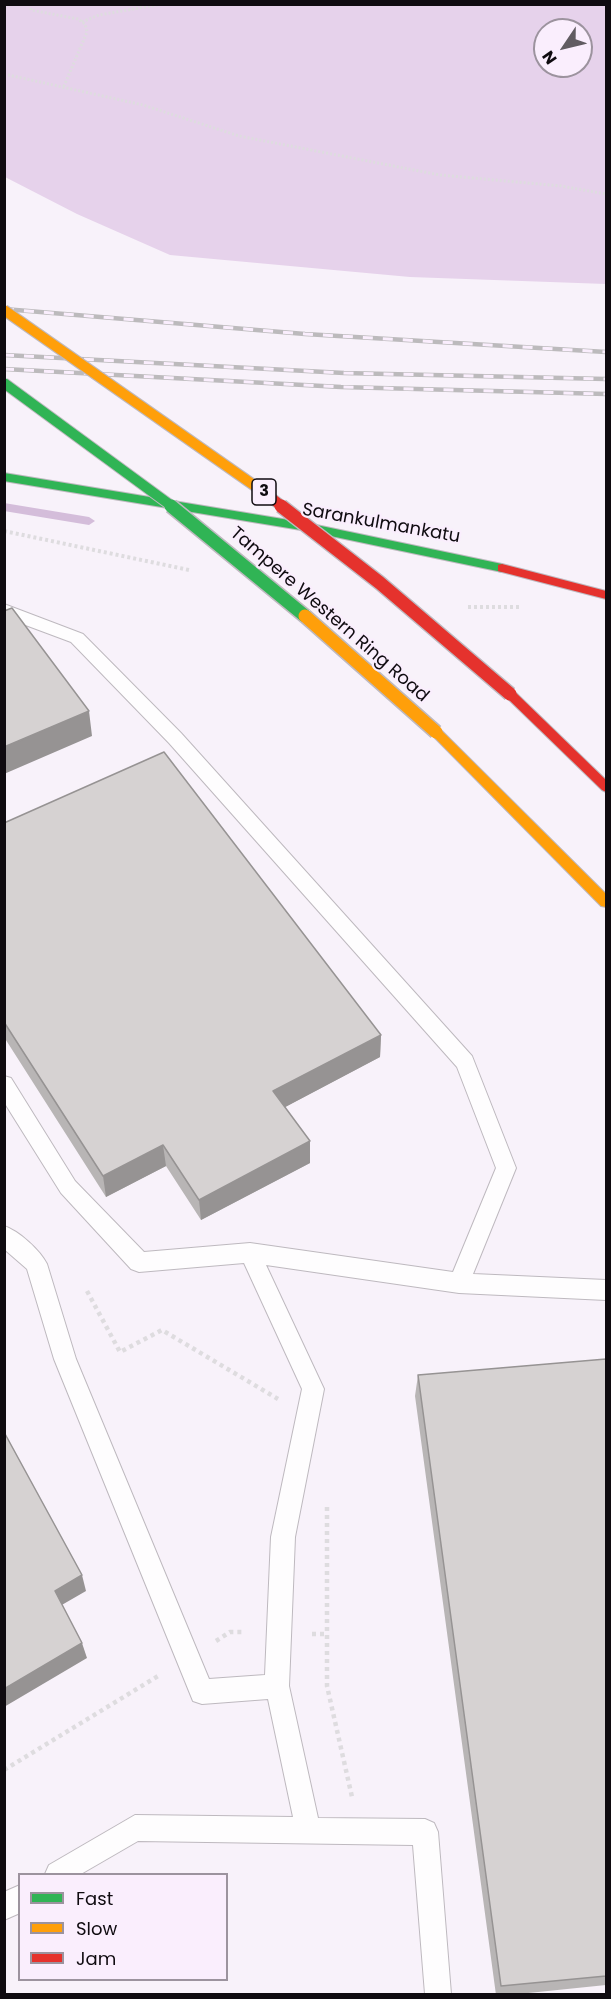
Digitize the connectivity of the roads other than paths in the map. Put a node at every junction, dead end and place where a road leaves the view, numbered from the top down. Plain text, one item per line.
1 (4, 310) edge
2 (4, 383) edge
3 (4, 477) edge
4 (606, 595) edge
5 (4, 610) edge
6 (606, 787) edge
7 (606, 902) edge
8 (4, 1084) edge
9 (4, 1235) edge
10 (250, 1253) junction
11 (459, 1283) junction
12 (606, 1290) edge
13 (277, 1686) junction
14 (308, 1829) junction
15 (61, 1873) edge
16 (18, 1899) edge
17 (4, 1907) edge
18 (438, 1995) edge

1 - 6 main road, 3, bridge
2 - 7 main road, Tampere Western Ring Road, bridge
3 - 4 main road, Sarankulmankatu
5 - 11 lane
8 - 10 lane
9 - 13 lane
10 - 11 lane
10 - 13 lane
11 - 12 lane
13 - 14 lane
14 - 15 lane
14 - 18 lane
16 - 17 lane

